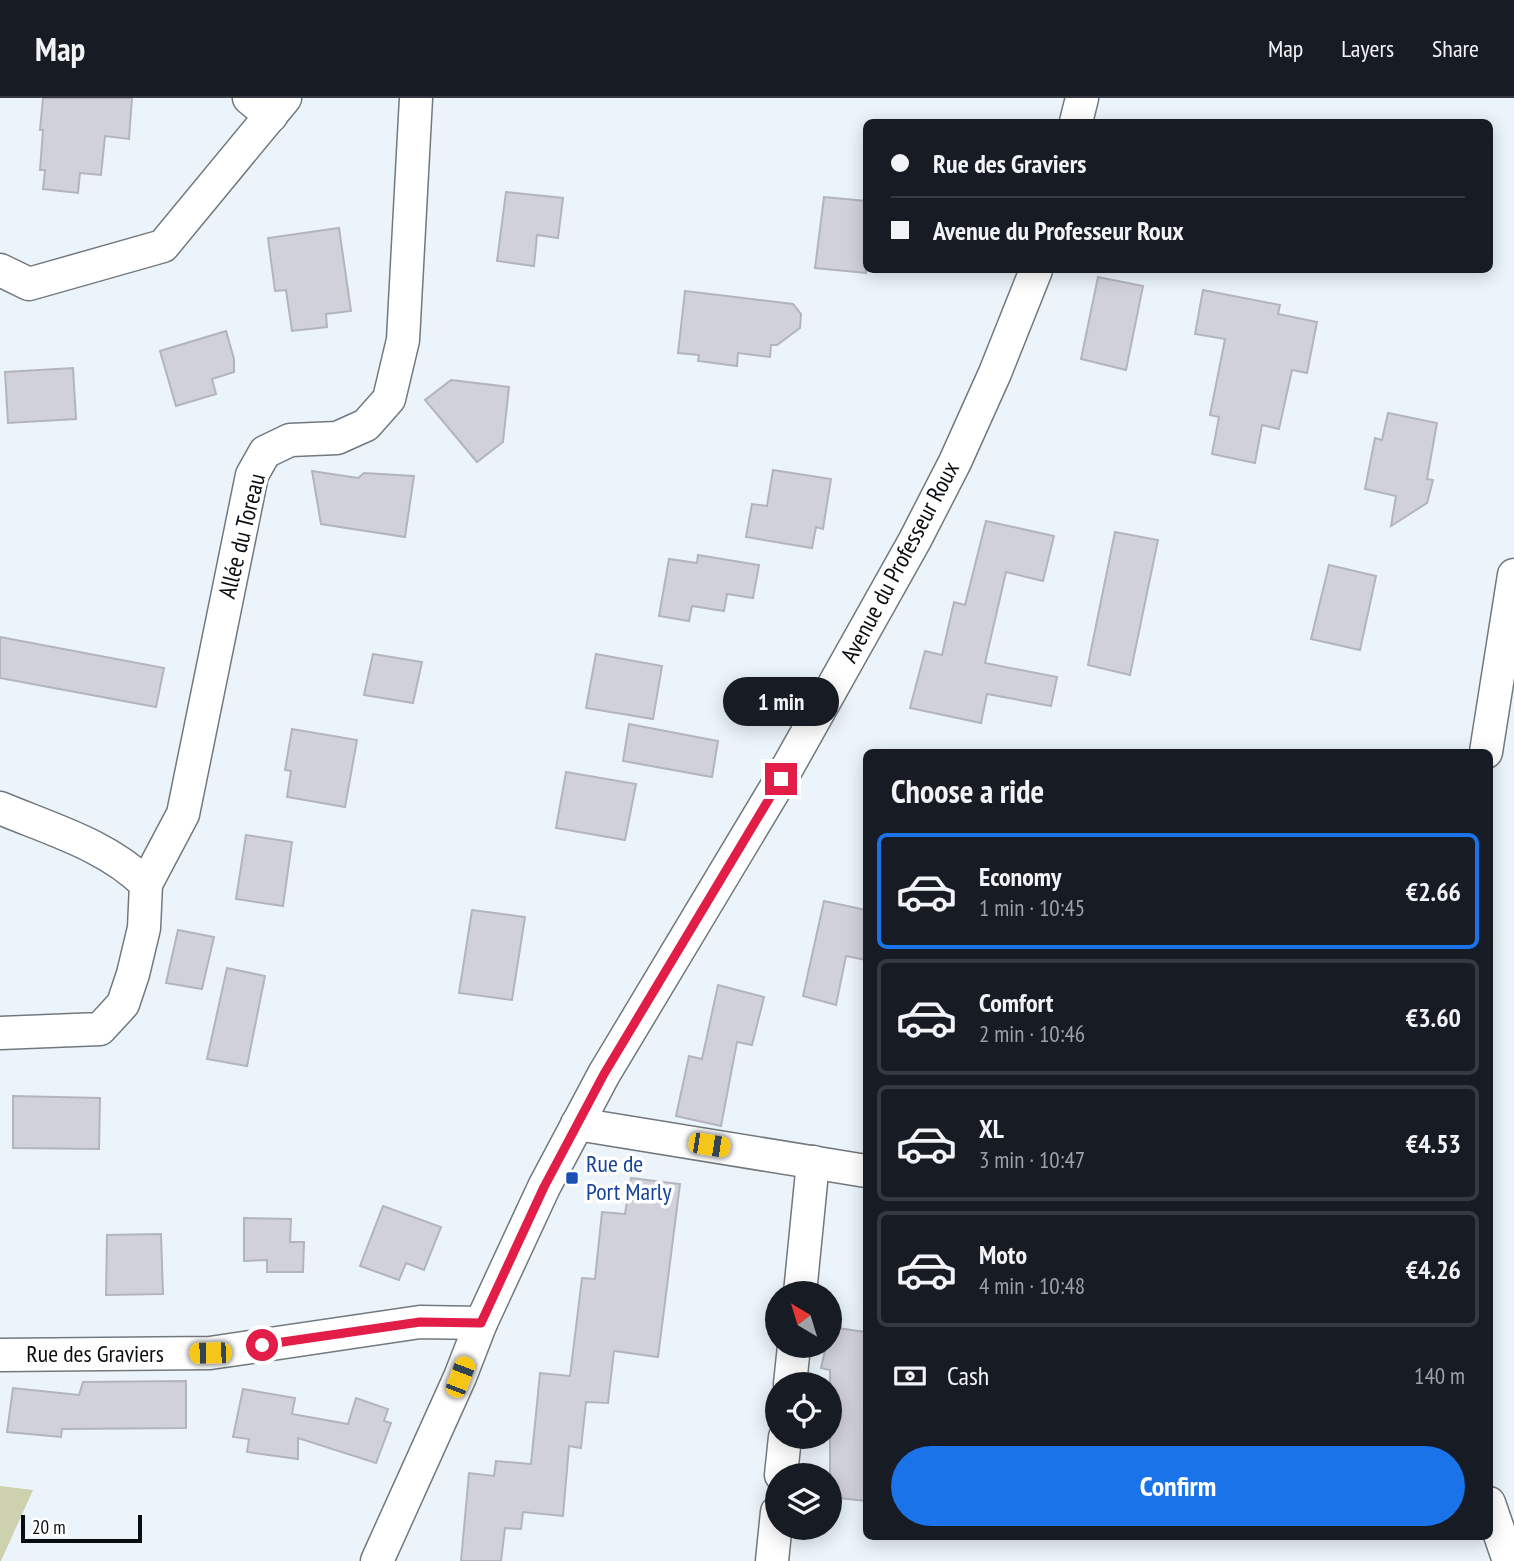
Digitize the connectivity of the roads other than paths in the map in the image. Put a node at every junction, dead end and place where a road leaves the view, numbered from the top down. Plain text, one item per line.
1 (416, 98) edge
2 (1082, 98) edge
3 (268, 104) edge
4 (1077, 119) edge
5 (0, 270) edge
6 (1035, 273) edge
7 (1514, 575) edge
8 (1486, 749) edge
9 (0, 808) edge
10 (146, 884) junction
11 (0, 1033) edge
12 (578, 1124) junction
13 (813, 1162) junction
14 (863, 1170) edge
15 (801, 1281) edge
16 (481, 1323) junction
17 (0, 1355) edge
18 (1493, 1515) edge
19 (774, 1540) edge
20 (377, 1561) edge
21 (772, 1561) edge
22 (1509, 1561) edge

1 - 10 street, Allée du Toreau
2 - 4 street
3 - 5 street
6 - 12 street, Avenue du Professeur Roux
7 - 8 street
9 - 10 street
10 - 11 street
12 - 13 street
12 - 16 street, Avenue du Professeur Roux
13 - 14 street
13 - 15 street
16 - 17 street, Rue des Graviers
16 - 20 street, Avenue du Professeur Roux
18 - 22 street
19 - 21 street

